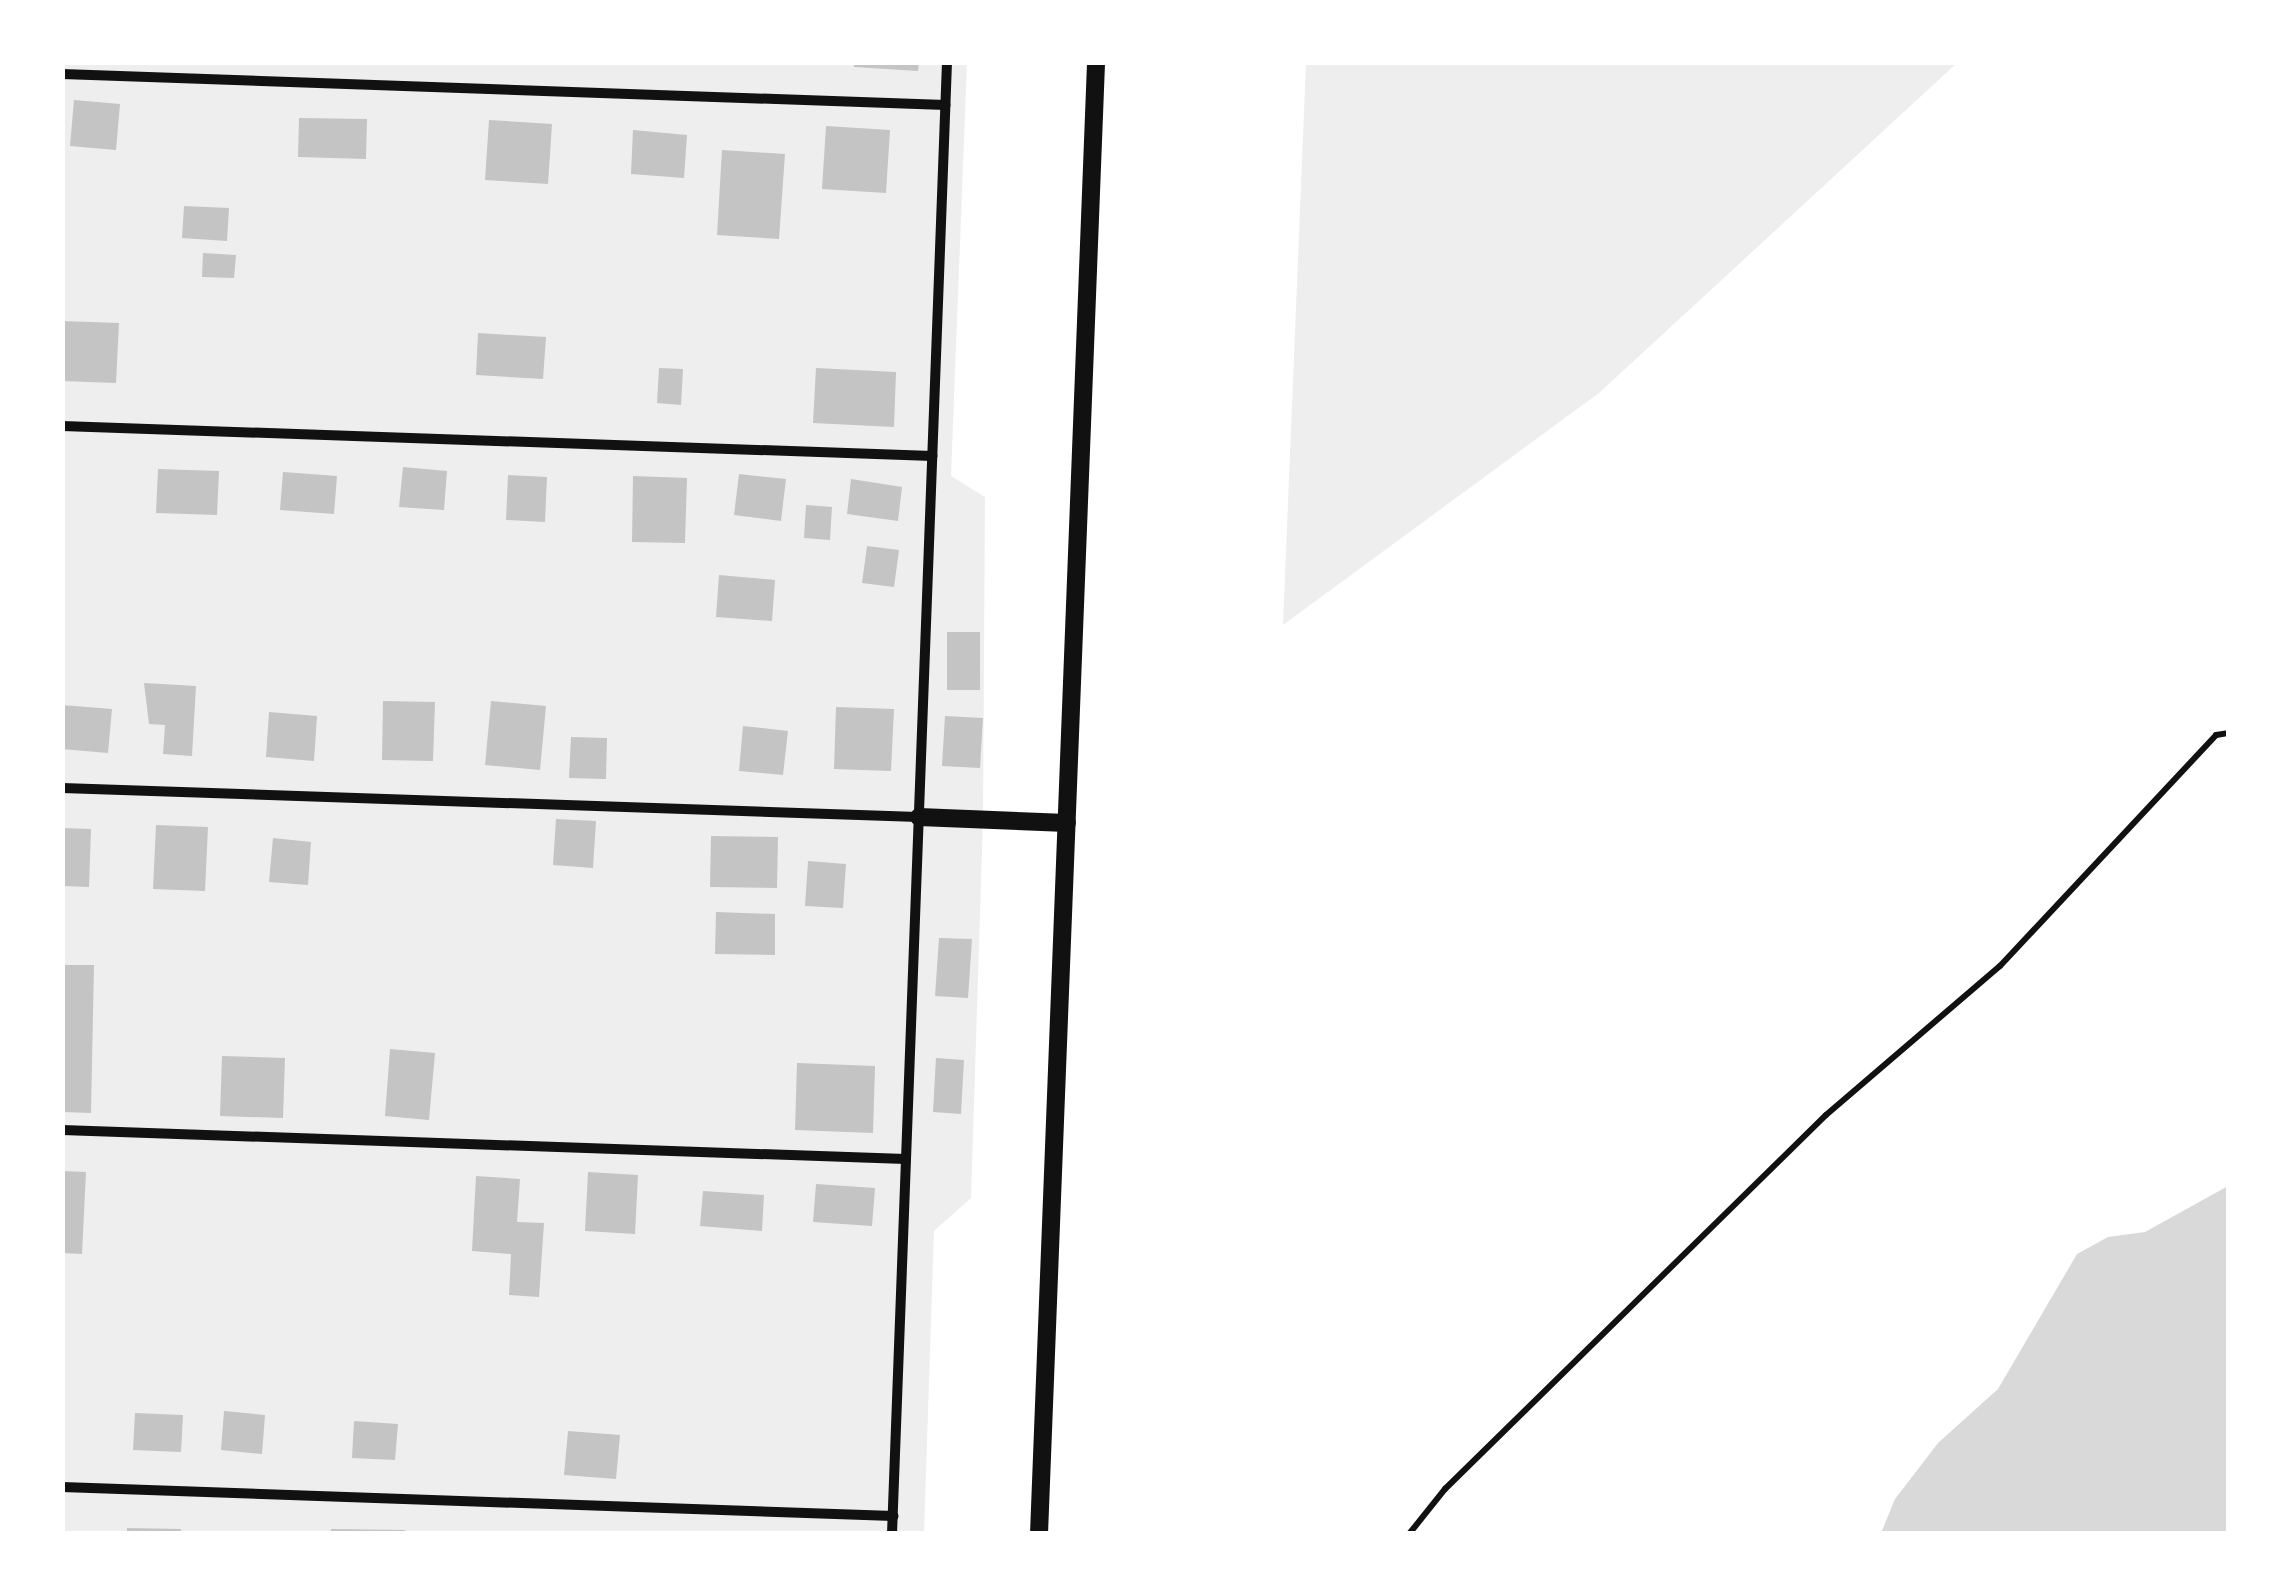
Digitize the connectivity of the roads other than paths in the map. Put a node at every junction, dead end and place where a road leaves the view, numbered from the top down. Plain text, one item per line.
1 (947, 62) edge
2 (1096, 62) edge
3 (62, 74) edge
4 (946, 105) junction
5 (62, 426) edge
6 (932, 456) junction
7 (62, 788) edge
8 (919, 818) junction
9 (1067, 823) junction
10 (62, 1130) edge
11 (906, 1159) junction
12 (62, 1487) edge
13 (893, 1516) junction
14 (892, 1534) edge
15 (1040, 1534) edge

1 - 4 street
2 - 9 street
3 - 4 street
4 - 6 street
5 - 6 street
6 - 8 street
7 - 8 street
8 - 9 street
8 - 11 street
9 - 15 street
10 - 11 street
11 - 13 street
12 - 13 street
13 - 14 street

